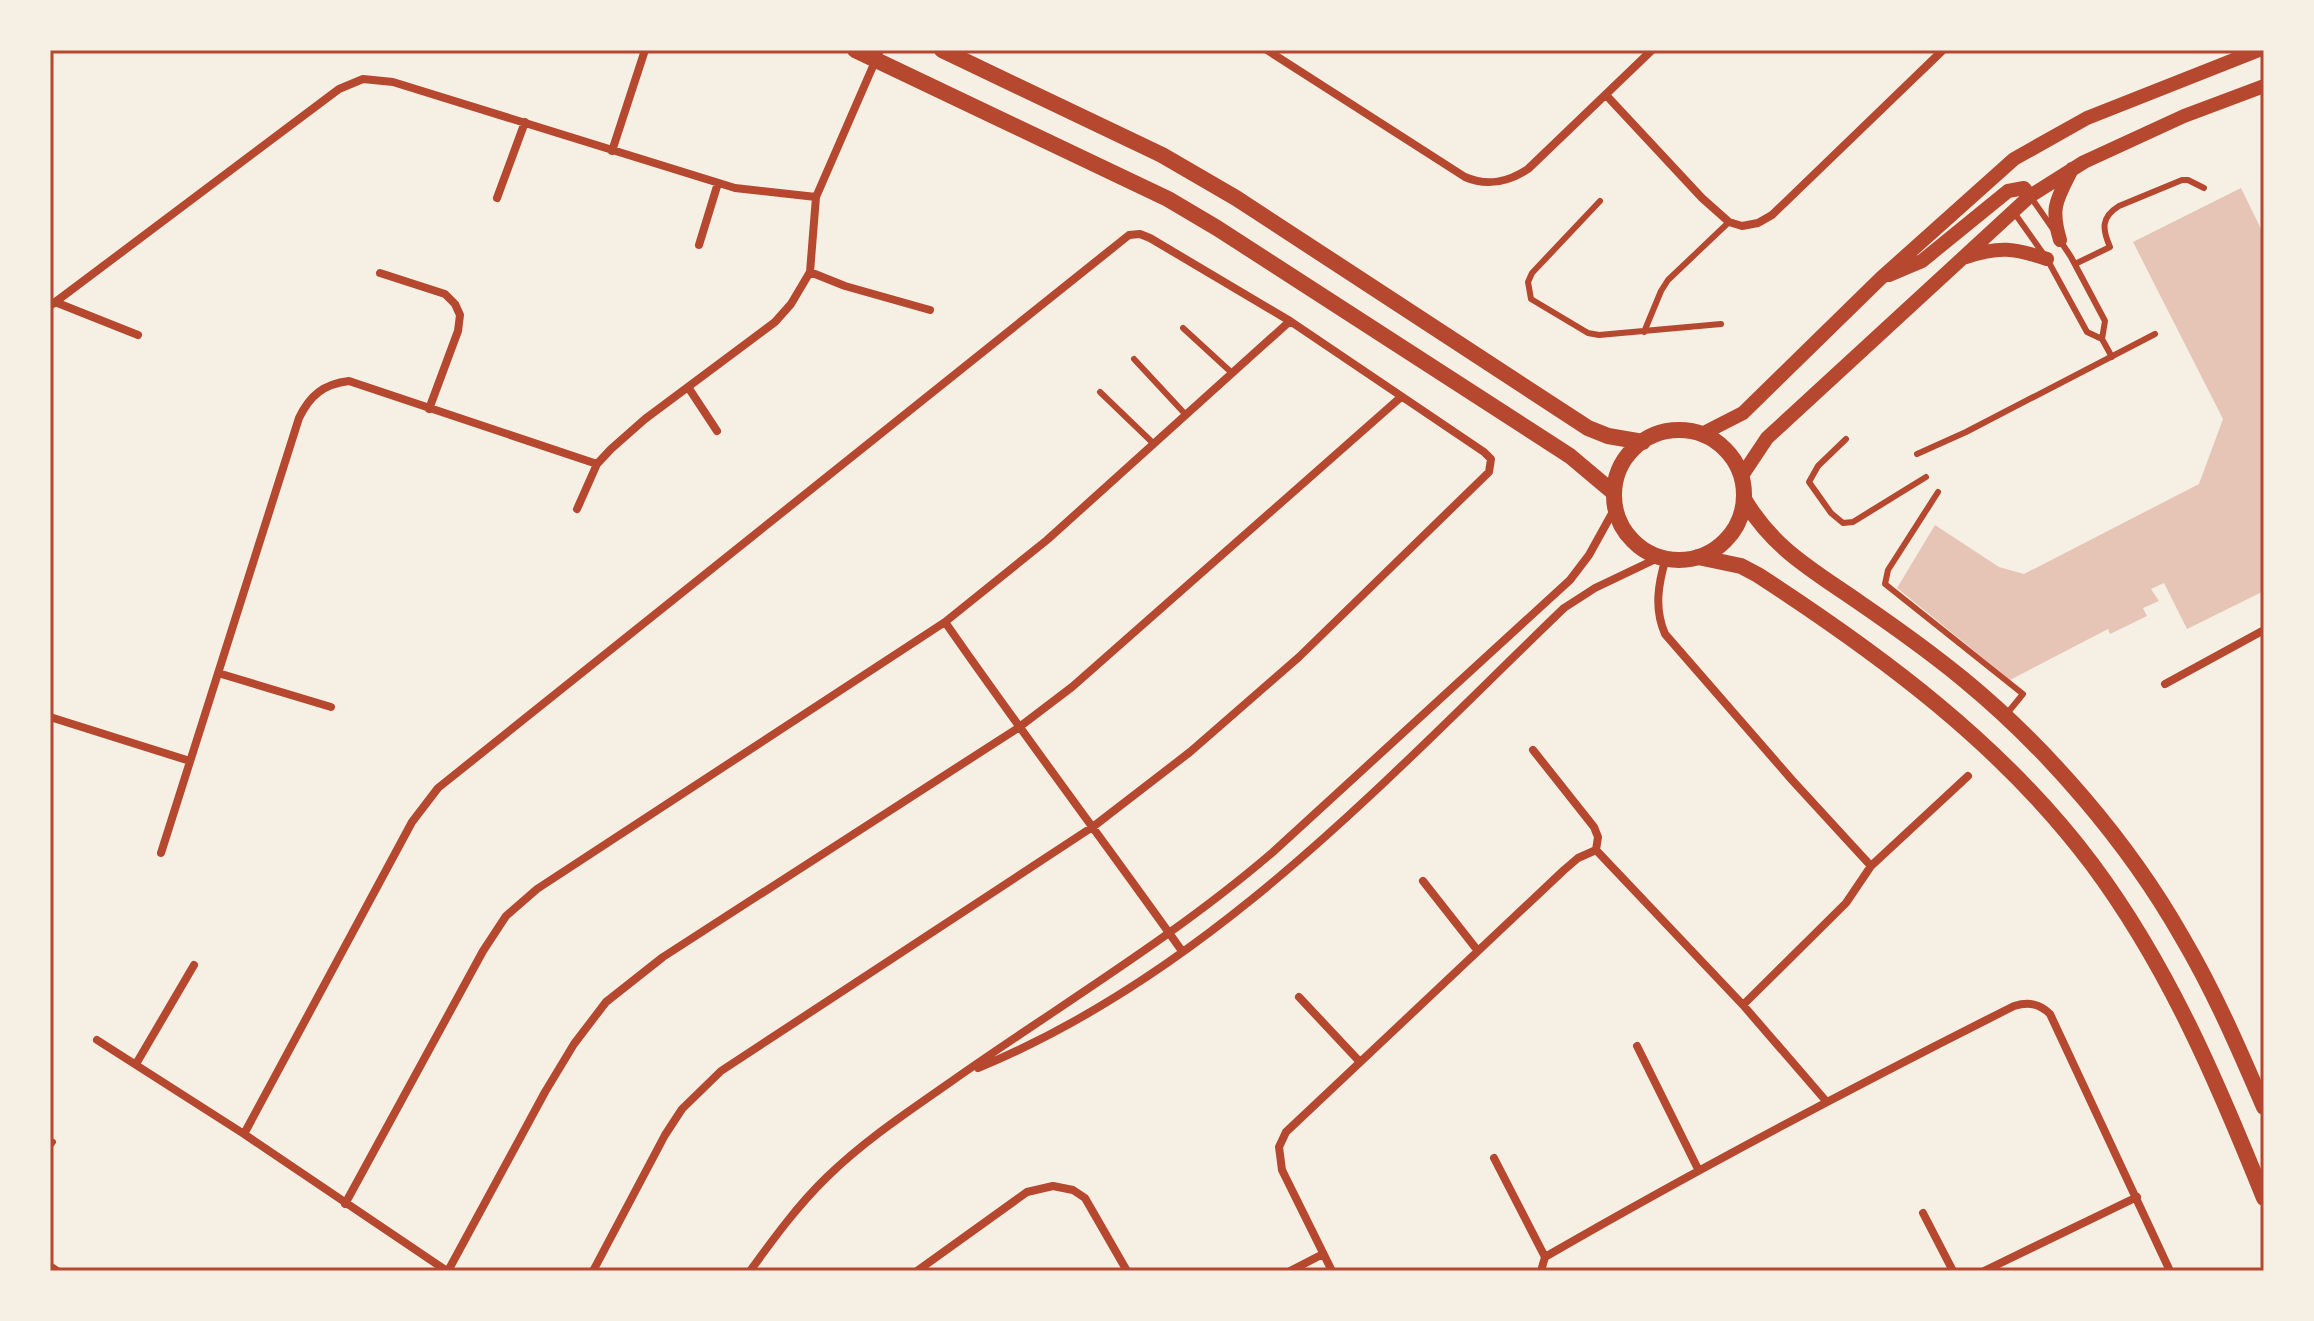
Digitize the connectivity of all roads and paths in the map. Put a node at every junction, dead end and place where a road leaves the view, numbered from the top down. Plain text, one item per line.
1 (645, 50) edge
2 (855, 50) edge
3 (942, 50) edge
4 (1267, 50) edge
5 (1652, 50) edge
6 (1943, 50) edge
7 (2259, 50) edge
8 (877, 55) edge
9 (2264, 86) edge
10 (1606, 95) junction
11 (525, 122) junction
12 (612, 151) junction
13 (2073, 169) junction
14 (718, 183) junction
15 (2204, 188) dead end
16 (2030, 196) junction
17 (816, 197) junction
18 (497, 198) dead end
19 (1600, 201) dead end
20 (2013, 211) junction
21 (1729, 222) junction
22 (2060, 240) junction
23 (699, 245) dead end
24 (2047, 259) junction
25 (1959, 260) junction
26 (2075, 264) junction
27 (810, 272) junction
28 (380, 273) dead end
29 (1881, 278) junction
30 (53, 304) edge
31 (930, 310) dead end
32 (1290, 321) junction
33 (1721, 324) dead end
34 (1183, 328) dead end
35 (1644, 332) junction
36 (2155, 334) dead end
37 (138, 335) dead end
38 (2102, 339) junction
39 (2112, 357) junction
40 (1134, 359) dead end
41 (1232, 373) junction
42 (688, 387) junction
43 (1100, 392) dead end
44 (1401, 397) junction
45 (429, 409) junction
46 (1186, 415) junction
47 (717, 431) dead end
48 (1702, 434) junction
49 (1846, 439) dead end
50 (1643, 442) junction
51 (1154, 444) junction
52 (1917, 454) dead end
53 (597, 464) junction
54 (1741, 477) junction
55 (1926, 477) dead end
56 (1938, 492) dead end
57 (1744, 499) junction
58 (1615, 501) junction
59 (577, 509) dead end
60 (1698, 557) junction
61 (1663, 558) junction
62 (945, 622) junction
63 (2264, 630) edge
64 (218, 673) junction
65 (2165, 684) dead end
66 (331, 707) dead end
67 (2005, 716) junction
68 (50, 717) edge
69 (1018, 728) junction
70 (1533, 750) dead end
71 (190, 761) junction
72 (1968, 776) dead end
73 (1094, 826) junction
74 (1596, 850) junction
75 (161, 853) dead end
76 (1871, 866) junction
77 (1423, 881) dead end
78 (1170, 934) junction
79 (1182, 951) junction
80 (1478, 951) junction
81 (194, 965) dead end
82 (1299, 997) dead end
83 (1743, 1005) junction
84 (97, 1040) dead end
85 (1637, 1046) dead end
86 (1360, 1062) junction
87 (136, 1064) junction
88 (961, 1075) junction
89 (1826, 1101) junction
90 (2264, 1107) edge
91 (244, 1134) junction
92 (1494, 1158) dead end
93 (1698, 1169) junction
94 (2137, 1197) junction
95 (2264, 1198) edge
96 (345, 1204) junction
97 (1923, 1213) dead end
98 (1323, 1254) junction
99 (1545, 1257) junction
100 (50, 1265) edge
101 (59, 1271) edge
102 (447, 1271) edge
103 (593, 1271) edge
104 (750, 1271) edge
105 (917, 1271) edge
106 (1127, 1271) edge
107 (1290, 1271) edge
108 (1332, 1271) edge
109 (1541, 1271) edge
110 (1953, 1271) edge
111 (1984, 1271) edge
112 (2170, 1271) edge

1 - 12 street
2 - 8 main road
3 - 50 main road
4 - 10 street
5 - 10 street
6 - 21 street
7 - 29 street
8 - 17 street
8 - 58 main road
9 - 13 street
10 - 21 street
11 - 12 street
11 - 18 street
11 - 30 street
12 - 14 street
13 - 16 street
13 - 22 street
14 - 17 street
14 - 23 street
15 - 26 lane
16 - 20 street
16 - 22 lane
16 - 29 street
17 - 27 street
19 - 35 lane
20 - 24 lane
20 - 25 street
21 - 35 lane
22 - 26 lane
24 - 25 street
24 - 38 lane
25 - 54 street
26 - 38 lane
27 - 31 street
27 - 42 street
28 - 45 street
29 - 48 street
30 - 37 street
32 - 41 street
32 - 44 street
32 - 91 street
33 - 35 lane
34 - 41 lane
36 - 39 lane
38 - 39 lane
39 - 52 lane
40 - 46 lane
41 - 46 street
42 - 47 street
42 - 53 street
43 - 51 lane
44 - 69 street
44 - 73 street
45 - 53 street
45 - 64 street
46 - 51 street
48 - 50 main road
48 - 54 main road
49 - 55 lane
50 - 58 main road
51 - 62 street
53 - 59 street
54 - 57 main road
56 - 67 lane
57 - 60 main road
57 - 67 main road
58 - 61 main road
58 - 78 street
60 - 61 main road
60 - 95 main road
61 - 76 street
61 - 79 street
62 - 69 street
62 - 96 street
63 - 65 street
64 - 66 street
64 - 71 street
67 - 90 main road
68 - 71 street
69 - 73 street
69 - 102 street
70 - 74 street
71 - 75 street
72 - 76 street
73 - 78 street
73 - 103 street
74 - 80 street
74 - 83 street
76 - 83 street
77 - 80 street
78 - 79 street
78 - 88 street
79 - 88 street
80 - 86 street
81 - 87 street
82 - 86 street
83 - 89 street
84 - 87 street
85 - 93 street
86 - 98 street
87 - 91 street
88 - 104 street
89 - 93 street
89 - 94 street
91 - 96 street
92 - 99 street
93 - 99 street
94 - 111 street
94 - 112 street
96 - 102 street
97 - 110 street
98 - 107 street
98 - 108 street
99 - 109 street
100 - 101 lane
105 - 106 street

